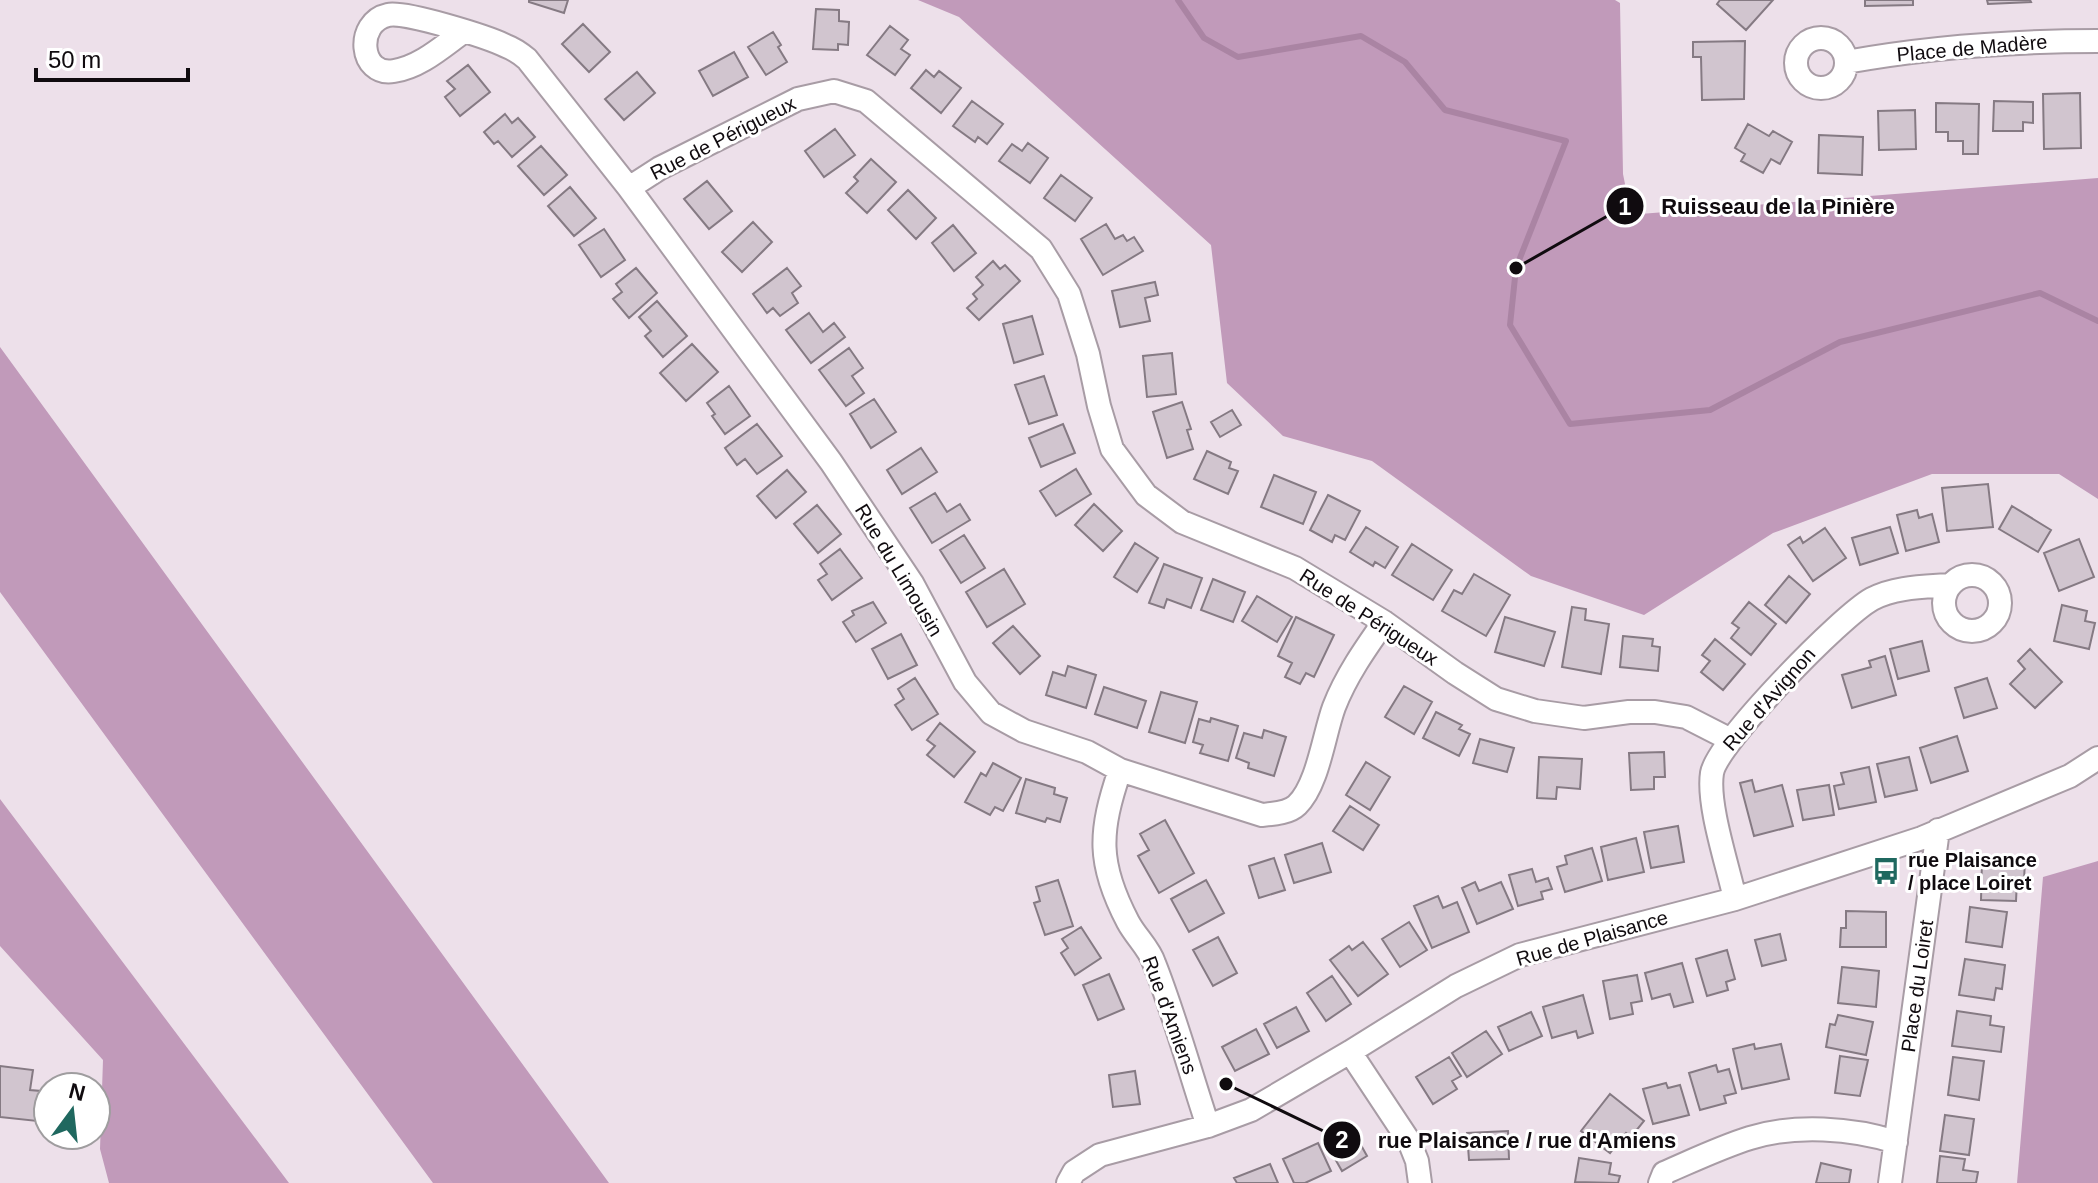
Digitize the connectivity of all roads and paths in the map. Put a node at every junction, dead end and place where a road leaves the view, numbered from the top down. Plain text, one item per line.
1 (463, 32) dead end
2 (2098, 41) edge
3 (1846, 62) dead end
4 (629, 188) junction
5 (1949, 585) dead end
6 (1384, 622) junction
7 (1731, 740) junction
8 (2098, 758) edge
9 (1120, 770) junction
10 (1938, 830) junction
11 (1735, 899) junction
12 (1350, 1052) junction
13 (1208, 1126) junction
14 (1896, 1142) junction
15 (1068, 1183) edge
16 (1420, 1183) edge
17 (1660, 1183) edge
18 (1890, 1183) edge

1 - 4 street, Rue du Limousin
2 - 3 street, Place de Madère
4 - 6 street, Rue de Périgueux
4 - 9 street, Rue du Limousin
5 - 7 street, Rue d'Avignon
6 - 7 street, Rue de Périgueux
6 - 9 street, Rue du Limousin
7 - 11 street, Rue d'Avignon
8 - 10 street, Rue de Plaisance
9 - 13 street, Rue d'Amiens
10 - 11 street, Rue de Plaisance
10 - 14 street, Place du Loiret
11 - 12 street, Rue de Plaisance
12 - 13 street, Rue de Plaisance
12 - 16 street
13 - 15 street, Rue de Plaisance
14 - 17 street
14 - 18 street, Place du Loiret

